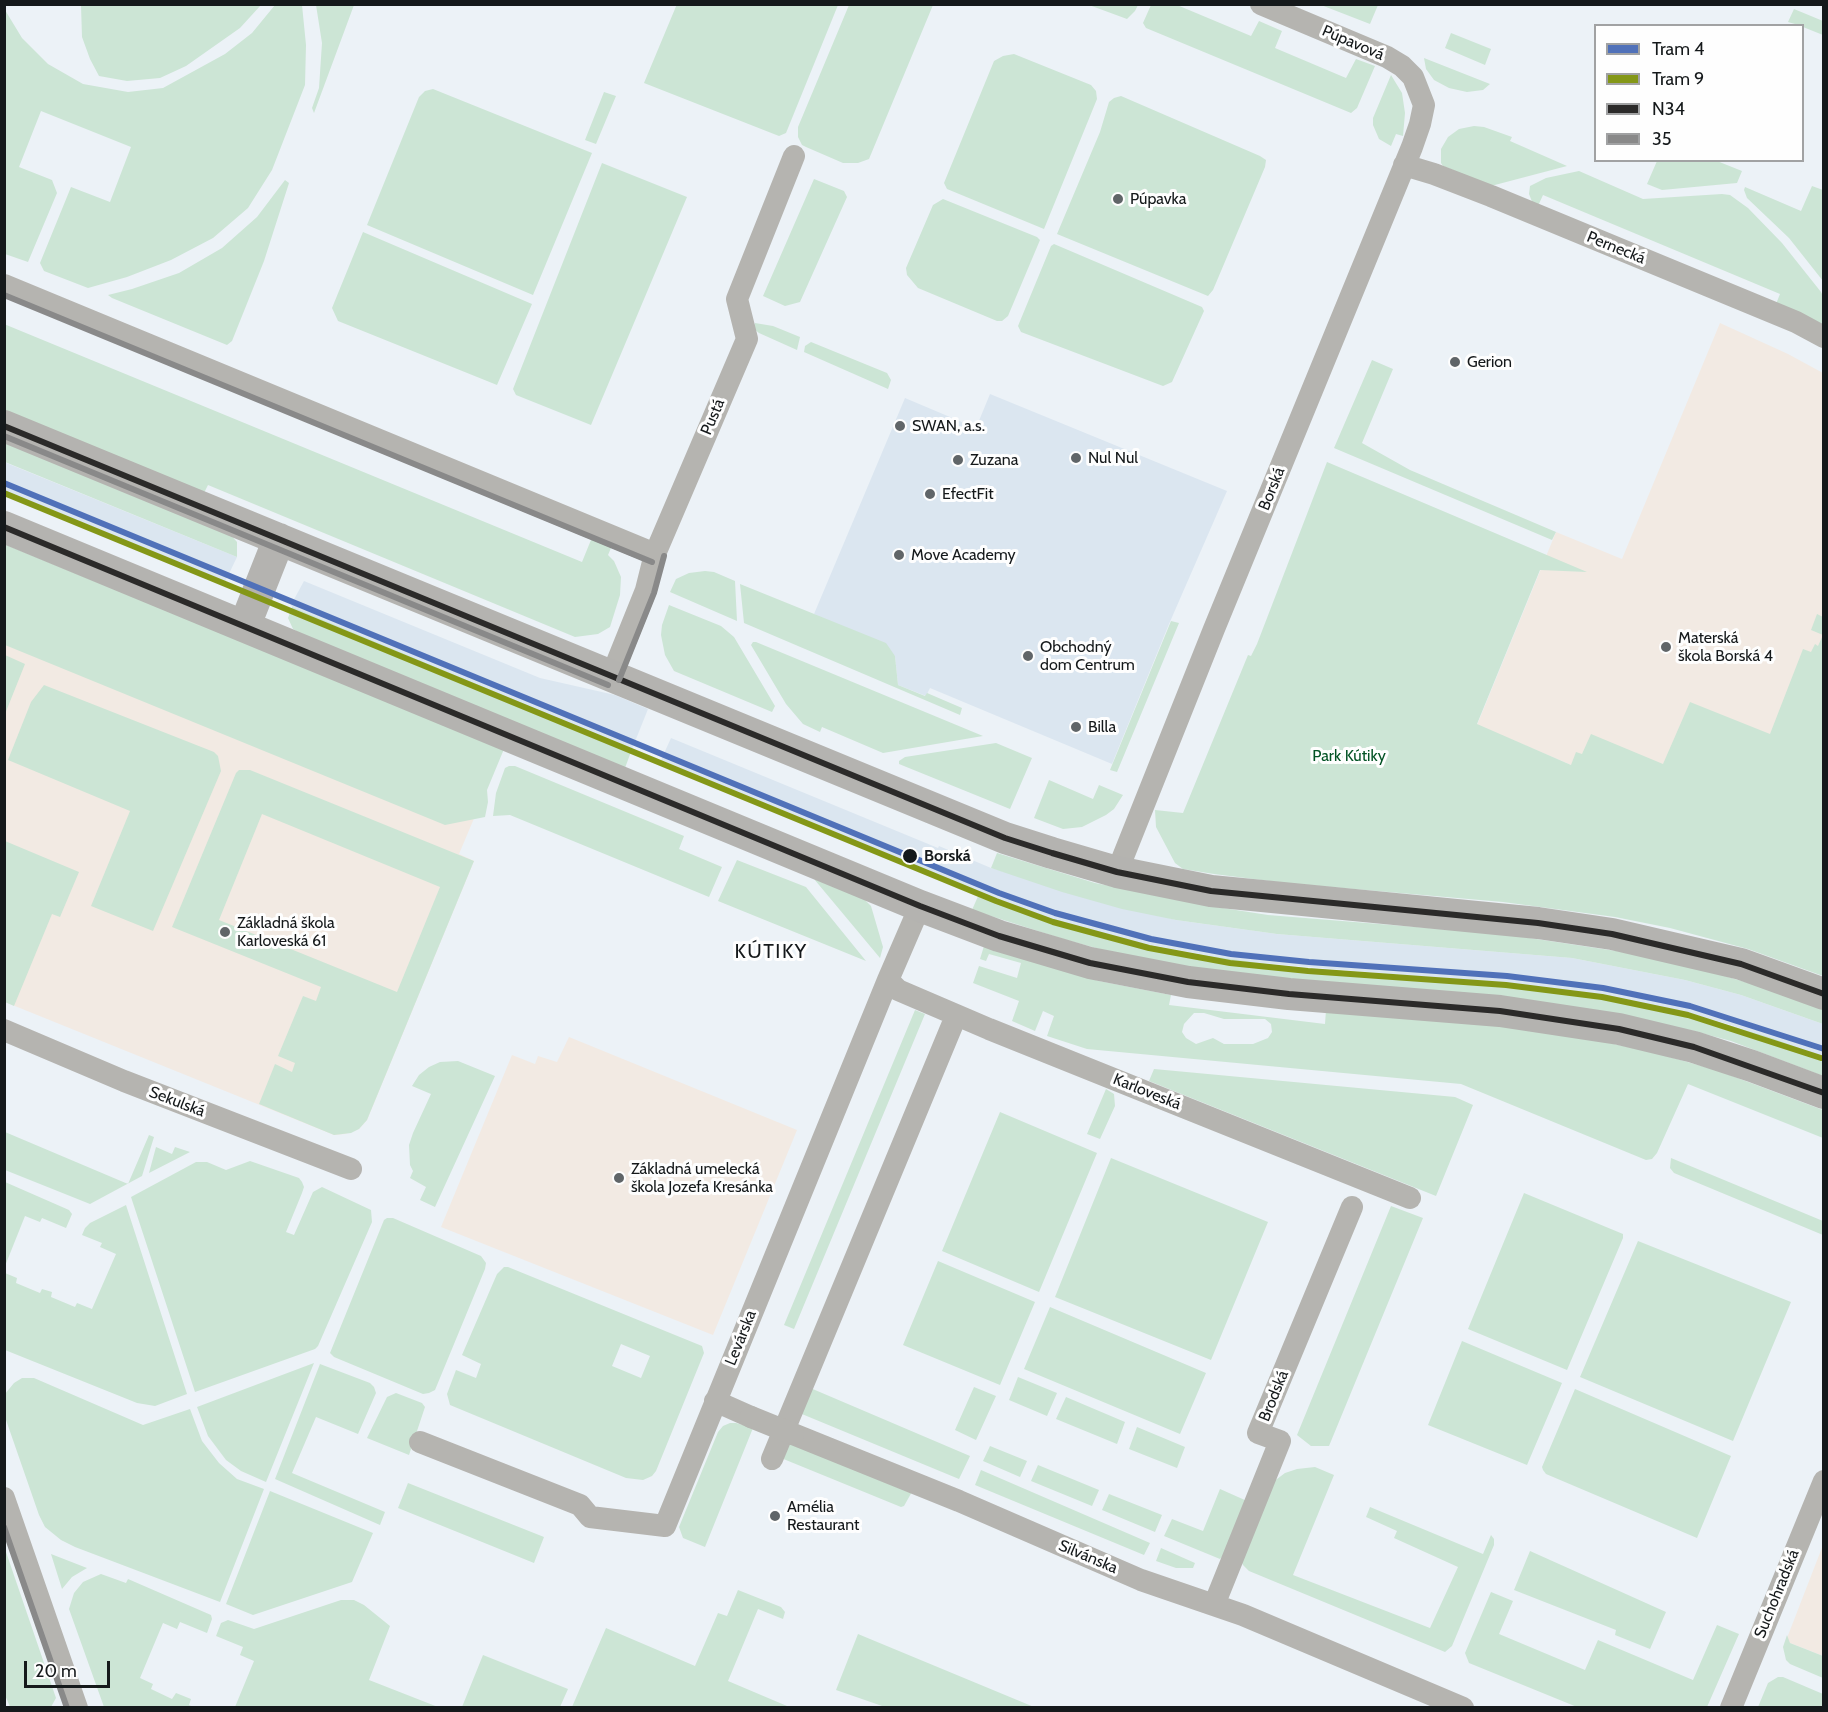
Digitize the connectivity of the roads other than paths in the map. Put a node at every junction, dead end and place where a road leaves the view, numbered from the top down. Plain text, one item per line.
1 (1261, 4) edge
2 (1424, 105) joint
3 (794, 156) dead end
4 (1404, 165) junction
5 (4, 285) edge
6 (1824, 337) edge
7 (4, 426) edge
8 (4, 527) edge
9 (279, 539) junction
10 (655, 554) junction
11 (244, 626) junction
12 (611, 677) junction
13 (1117, 872) junction
14 (920, 906) junction
15 (888, 980) junction
16 (1824, 993) edge
17 (956, 1016) junction
18 (4, 1030) edge
19 (1824, 1093) edge
20 (351, 1169) dead end
21 (1410, 1198) dead end
22 (1352, 1207) dead end
23 (714, 1401) junction
24 (420, 1442) dead end
25 (772, 1459) dead end
26 (1824, 1481) edge
27 (4, 1498) edge
28 (1214, 1605) junction
29 (76, 1707) edge
30 (1463, 1707) edge
31 (1731, 1707) edge

1 - 2 street, Púpavová
2 - 4 street, Borská
3 - 10 street, Pustá
4 - 6 street, Pernecká
4 - 13 street, Borská
5 - 10 street
7 - 9 main road
8 - 11 main road
9 - 11 main road
9 - 12 main road
10 - 12 street, Pustá
11 - 14 main road
12 - 13 main road
13 - 16 main road
14 - 15 street, Levárska
14 - 19 main road
15 - 17 street, Karloveská
15 - 23 street, Levárska
17 - 21 street, Karloveská
17 - 25 street
18 - 20 street, Sekulská
22 - 28 street, Brodská
23 - 24 street, Levárska
23 - 28 street, Silvánska, bridge
26 - 31 street, Suchohradská
27 - 29 street
28 - 30 street, Silvánska

